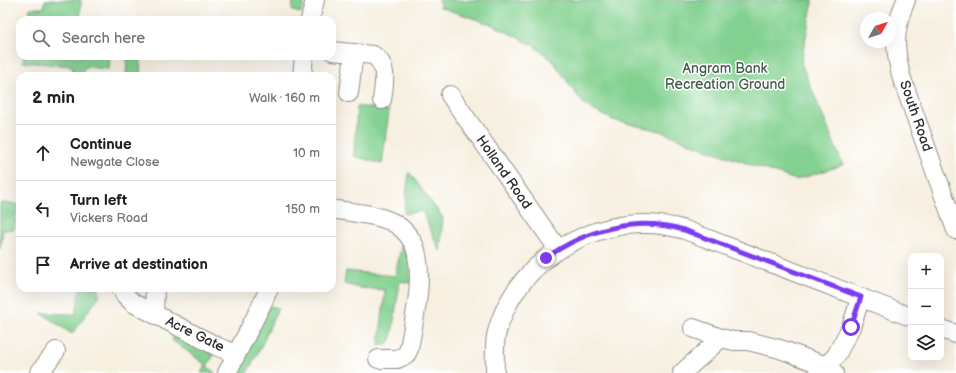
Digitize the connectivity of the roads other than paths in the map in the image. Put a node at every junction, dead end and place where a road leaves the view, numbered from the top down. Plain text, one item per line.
1 (315, 0) edge
2 (906, 0) edge
3 (311, 16) edge
4 (336, 51) edge
5 (354, 53) junction
6 (304, 60) edge
7 (302, 72) edge
8 (349, 93) dead end
9 (450, 95) dead end
10 (382, 100) dead end
11 (336, 210) edge
12 (956, 230) edge
13 (558, 249) junction
14 (123, 292) edge
15 (154, 292) edge
16 (267, 292) edge
17 (861, 297) junction
18 (154, 314) junction
19 (908, 316) edge
20 (693, 328) dead end
21 (944, 330) edge
22 (956, 334) edge
23 (721, 338) junction
24 (55, 350) dead end
25 (236, 354) junction
26 (378, 359) dead end
27 (826, 371) edge
28 (39, 373) edge
29 (226, 373) edge
30 (495, 373) edge
31 (682, 373) edge

1 - 3 street
2 - 12 street, South Road
4 - 5 street
5 - 8 street
5 - 10 street
6 - 7 street
9 - 13 street, Holland Road
11 - 26 street
13 - 17 street
13 - 30 street
14 - 18 street, Acre Gate
15 - 18 street, Acre Gate
16 - 25 street
17 - 19 street
17 - 27 street
18 - 25 street, Acre Gate
20 - 23 street
21 - 22 street
23 - 27 street
23 - 31 street
24 - 28 street
25 - 29 street

